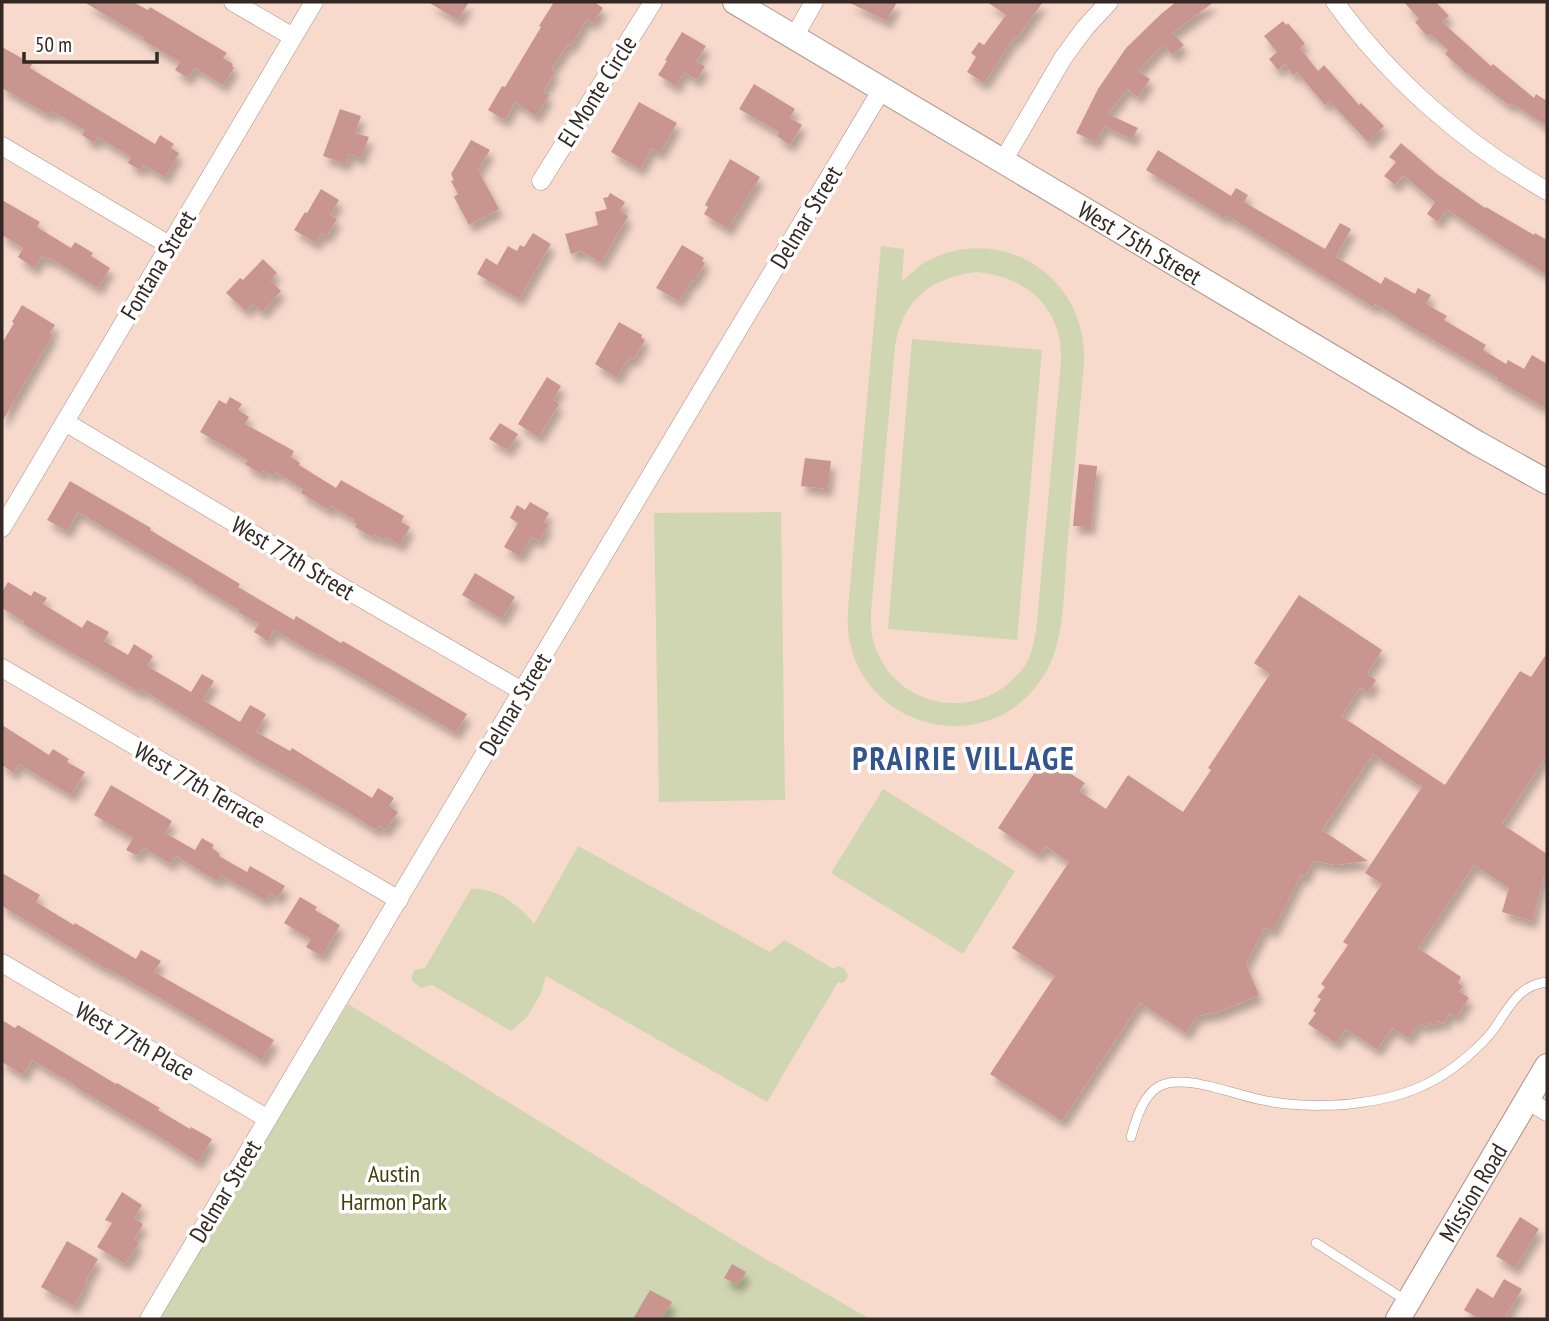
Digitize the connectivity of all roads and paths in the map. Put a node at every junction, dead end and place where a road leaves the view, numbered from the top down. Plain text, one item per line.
1 (233, 2) edge
2 (314, 2) edge
3 (653, 2) edge
4 (735, 2) edge
5 (814, 2) edge
6 (1109, 2) edge
7 (1335, 2) edge
8 (293, 37) junction
9 (794, 37) junction
10 (882, 89) junction
11 (2, 146) edge
12 (1003, 161) junction
13 (541, 181) dead end
14 (1547, 191) edge
15 (169, 244) junction
16 (65, 422) junction
17 (1547, 482) edge
18 (2, 528) edge
19 (2, 668) edge
20 (522, 691) junction
21 (399, 900) junction
22 (2, 963) edge
23 (1547, 982) edge
24 (1547, 1066) edge
25 (1537, 1106) edge
26 (268, 1119) junction
27 (1131, 1138) dead end
28 (1316, 1243) dead end
29 (1403, 1310) edge
30 (149, 1319) edge

1 - 8 street
2 - 8 street, Fontana Street
3 - 13 street, El Monte Circle
4 - 9 main road, West 75th Street
5 - 9 street
6 - 12 street
7 - 14 street
8 - 15 street, Fontana Street
9 - 10 main road, West 75th Street
10 - 12 main road, West 75th Street
10 - 20 street, Delmar Street
11 - 15 street
12 - 17 main road, West 75th Street
15 - 16 street, Fontana Street
16 - 18 street, Fontana Street
16 - 20 street, West 77th Street
19 - 21 street, West 77th Terrace
20 - 21 street, Delmar Street
21 - 26 street, Delmar Street
22 - 26 street, West 77th Place
23 - 27 lane
24 - 25 main road, Mission Road
25 - 29 main road, Mission Road
26 - 30 street, Delmar Street
28 - 29 lane

